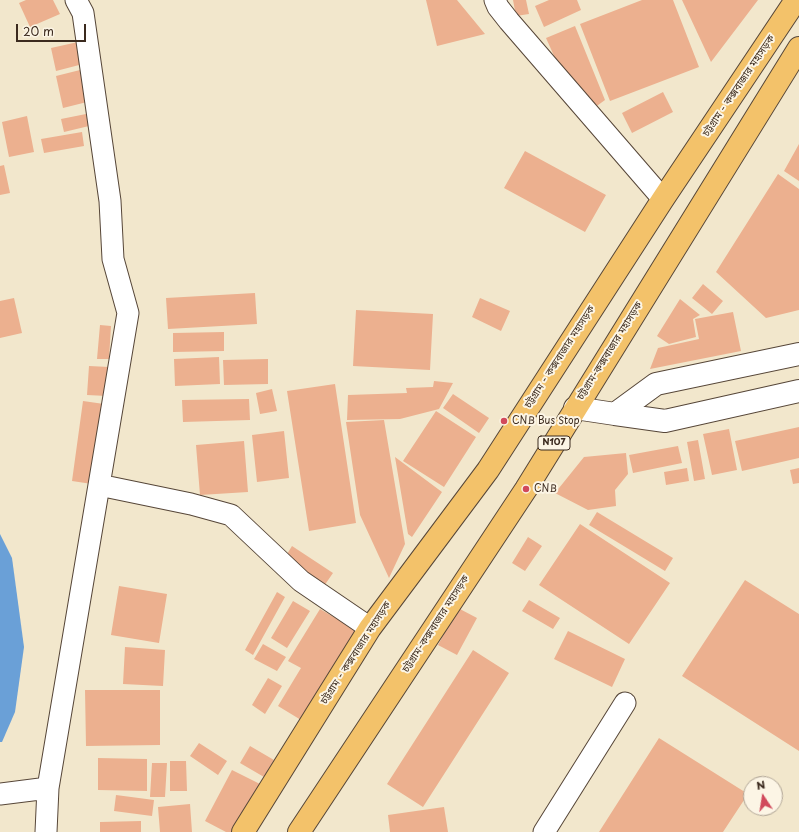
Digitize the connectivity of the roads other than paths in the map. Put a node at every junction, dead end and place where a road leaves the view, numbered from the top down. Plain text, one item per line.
1 (76, 0) edge
2 (495, 0) edge
3 (796, 0) edge
4 (799, 48) edge
5 (663, 199) junction
6 (799, 354) edge
7 (799, 391) edge
8 (575, 408) junction
9 (615, 414) junction
10 (99, 485) junction
11 (370, 628) junction
12 (625, 703) dead end
13 (48, 788) junction
14 (0, 794) edge
15 (46, 832) edge
16 (243, 832) edge
17 (299, 832) edge
18 (544, 832) edge

1 - 10 street
2 - 5 street
3 - 5 highway, চট্টগ্রাম - কক্সবাজার মহাসড়ক
4 - 8 highway, চট্টগ্রাম-কক্সবাজার মহাসড়ক / N107
5 - 11 highway, চট্টগ্রাম - কক্সবাজার মহাসড়ক
6 - 9 street
7 - 9 street
8 - 9 street
8 - 17 highway, চট্টগ্রাম-কক্সবাজার মহাসড়ক / N107
10 - 11 street
10 - 13 street
11 - 16 highway, চট্টগ্রাম - কক্সবাজার মহাসড়ক
12 - 18 street
13 - 14 street
13 - 15 street

